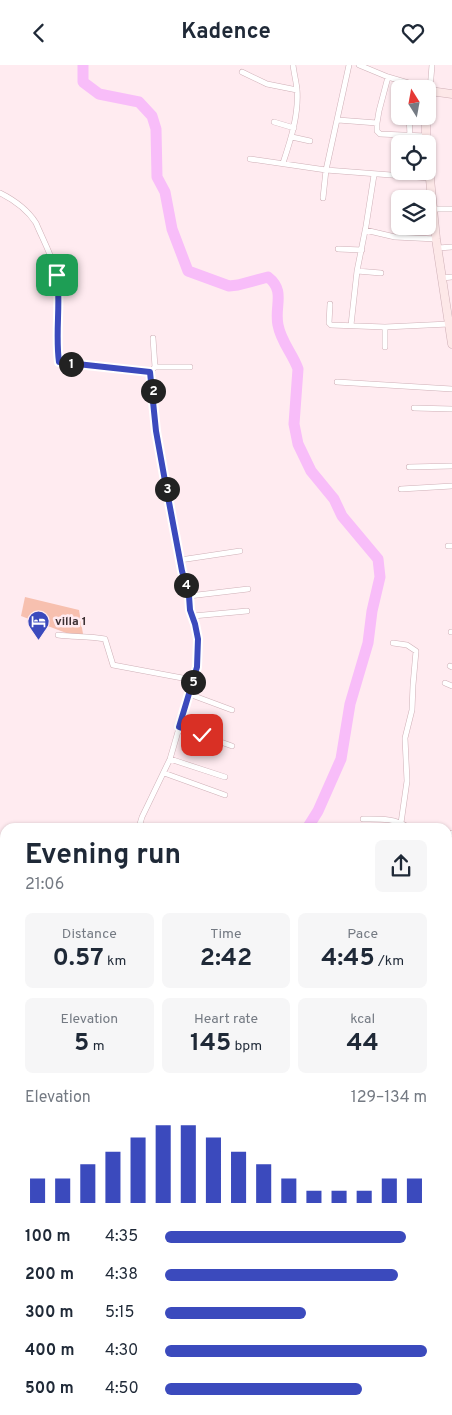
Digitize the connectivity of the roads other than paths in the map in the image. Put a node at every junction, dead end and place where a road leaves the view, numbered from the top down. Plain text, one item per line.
1 (293, 65) edge
2 (349, 65) edge
3 (358, 65) edge
4 (432, 65) edge
5 (242, 72) dead end
6 (388, 77) junction
7 (396, 80) edge
8 (430, 80) edge
9 (297, 90) junction
10 (436, 93) edge
11 (452, 94) edge
12 (338, 120) junction
13 (274, 121) dead end
14 (377, 123) junction
15 (294, 128) junction
16 (399, 135) edge
17 (292, 137) junction
18 (310, 141) dead end
19 (250, 159) dead end
20 (283, 163) junction
21 (326, 170) junction
22 (374, 175) junction
23 (391, 176) edge
24 (0, 193) edge
25 (323, 198) dead end
26 (436, 209) edge
27 (452, 209) edge
28 (366, 230) junction
29 (436, 235) edge
30 (436, 239) junction
31 (452, 247) edge
32 (438, 248) junction
33 (338, 249) dead end
34 (362, 250) junction
35 (357, 271) junction
36 (381, 273) dead end
37 (452, 277) edge
38 (442, 278) junction
39 (448, 295) edge
40 (330, 304) dead end
41 (351, 325) junction
42 (385, 327) junction
43 (450, 329) edge
44 (154, 338) dead end
45 (452, 344) edge
46 (385, 347) dead end
47 (155, 367) junction
48 (190, 367) dead end
49 (150, 372) junction
50 (336, 382) dead end
51 (452, 389) edge
52 (414, 408) dead end
53 (452, 409) edge
54 (452, 466) edge
55 (409, 467) dead end
56 (452, 486) edge
57 (401, 489) dead end
58 (240, 551) dead end
59 (180, 561) junction
60 (248, 589) dead end
61 (189, 596) junction
62 (247, 611) dead end
63 (193, 616) junction
64 (58, 635) dead end
65 (393, 643) dead end
66 (193, 680) junction
67 (445, 683) dead end
68 (452, 686) edge
69 (189, 694) junction
70 (232, 710) dead end
71 (179, 727) junction
72 (232, 746) dead end
73 (170, 759) junction
74 (164, 773) junction
75 (225, 777) dead end
76 (225, 795) dead end
77 (363, 819) dead end
78 (140, 823) edge
79 (401, 823) joint

1 - 9 street
2 - 12 street
3 - 6 street
4 - 8 street
5 - 9 street
6 - 7 street
6 - 14 street
9 - 15 street
10 - 11 street
12 - 14 street
12 - 21 street
13 - 15 street
14 - 16 street
15 - 17 street
17 - 18 street
17 - 20 street
19 - 20 street
20 - 21 street
21 - 22 street
21 - 25 street
22 - 23 street
22 - 28 street
24 - 49 street
26 - 27 street
28 - 30 street
28 - 34 street
29 - 30 street
30 - 32 street
31 - 32 street
32 - 38 street
33 - 34 street
34 - 35 street
35 - 36 street
35 - 41 street
37 - 38 street
38 - 39 street
39 - 43 street
40 - 41 street
41 - 42 street
42 - 43 street
42 - 46 street
43 - 45 street
44 - 47 street
47 - 48 street
47 - 49 street
49 - 59 street
50 - 51 street
52 - 53 street
54 - 55 street
56 - 57 street
58 - 59 street
59 - 61 street
60 - 61 street
61 - 63 street
62 - 63 street
63 - 66 street
64 - 66 street
65 - 79 street
66 - 69 street
67 - 68 street
69 - 70 street
69 - 71 street
71 - 72 street
71 - 73 street
73 - 74 street
73 - 75 street
74 - 76 street
74 - 78 street
77 - 79 street

